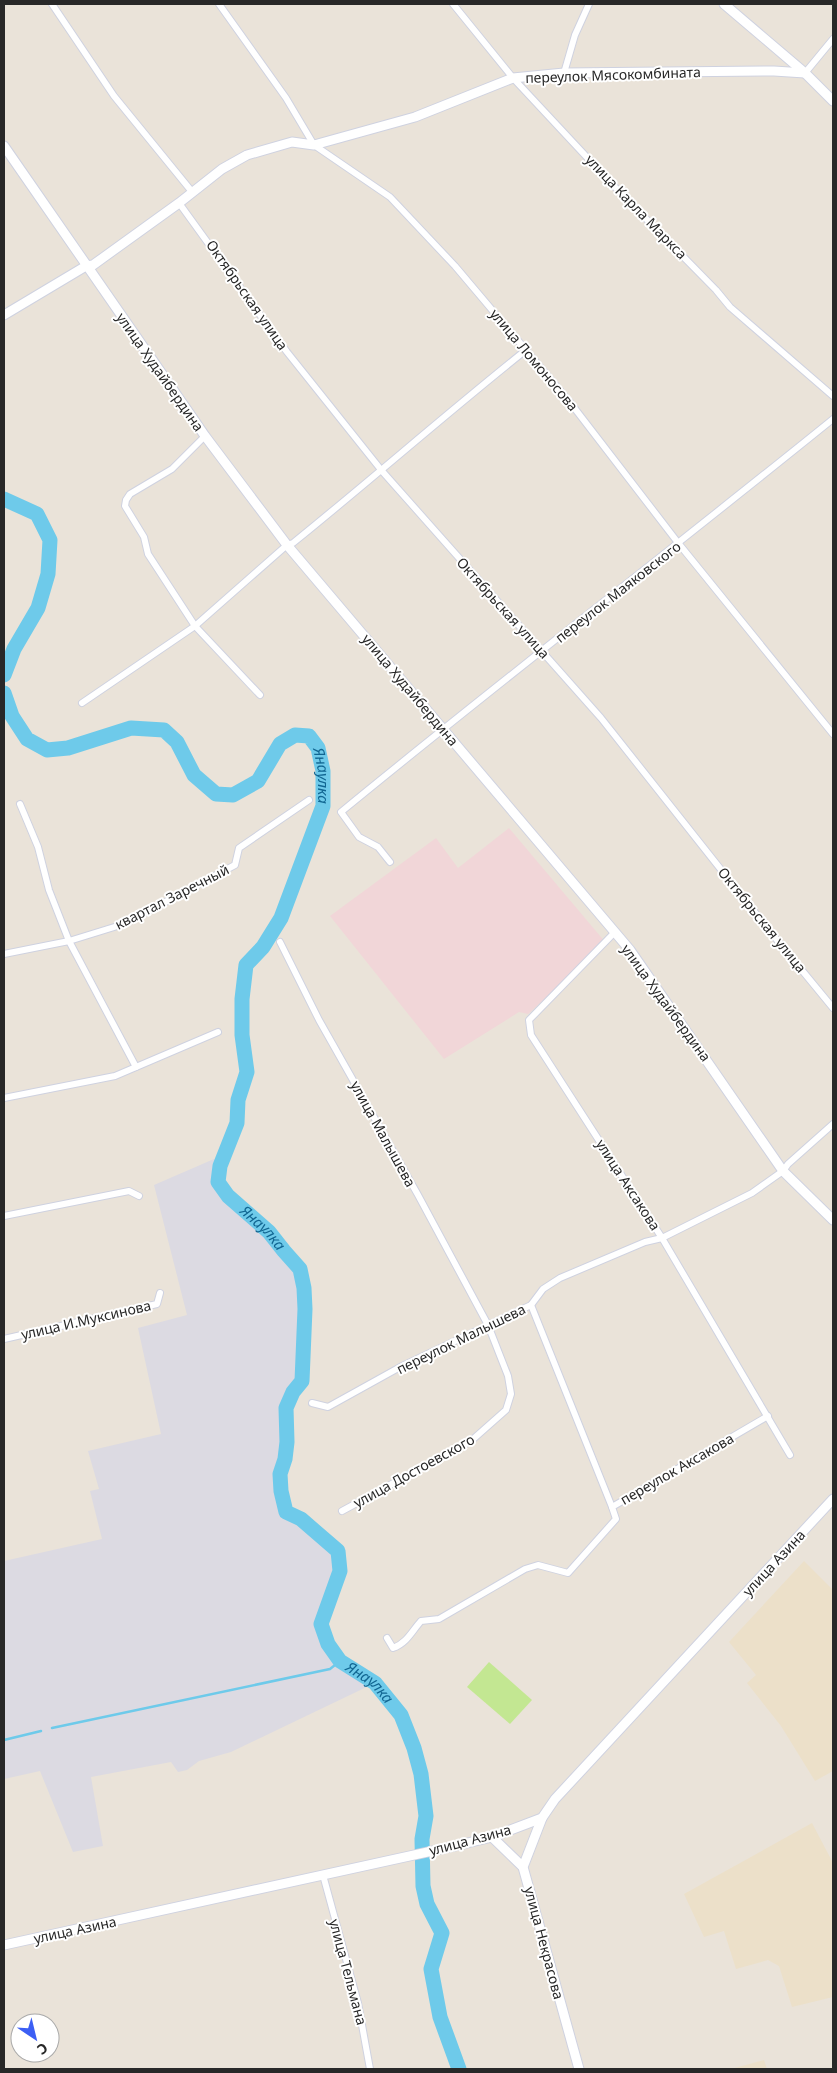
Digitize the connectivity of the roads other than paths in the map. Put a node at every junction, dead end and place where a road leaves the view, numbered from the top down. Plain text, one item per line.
1 (52, 4) edge
2 (218, 4) edge
3 (453, 4) edge
4 (589, 4) edge
5 (724, 4) edge
6 (833, 39) edge
7 (564, 73) junction
8 (805, 73) junction
9 (513, 78) junction
10 (833, 101) edge
11 (314, 145) junction
12 (4, 146) edge
13 (193, 193) junction
14 (179, 203) junction
15 (86, 266) junction
16 (4, 314) edge
17 (526, 350) junction
18 (833, 396) edge
19 (833, 419) edge
20 (205, 436) junction
21 (382, 471) junction
22 (679, 544) junction
23 (287, 545) junction
24 (195, 626) junction
25 (543, 651) junction
26 (260, 695) dead end
27 (82, 702) dead end
28 (442, 729) junction
29 (832, 731) edge
30 (309, 800) dead end
31 (20, 804) dead end
32 (390, 862) dead end
33 (614, 933) junction
34 (69, 942) junction
35 (280, 942) dead end
36 (4, 954) edge
37 (833, 1008) edge
38 (218, 1032) dead end
39 (136, 1067) junction
40 (4, 1098) edge
41 (833, 1124) edge
42 (783, 1171) junction
43 (139, 1196) dead end
44 (4, 1216) edge
45 (833, 1220) edge
46 (662, 1238) junction
47 (160, 1293) dead end
48 (531, 1305) junction
49 (488, 1325) junction
50 (4, 1339) edge
51 (312, 1404) dead end
52 (768, 1416) junction
53 (790, 1455) dead end
54 (833, 1499) edge
55 (612, 1507) junction
56 (342, 1511) dead end
57 (387, 1638) dead end
58 (542, 1818) junction
59 (492, 1837) junction
60 (523, 1867) junction
61 (323, 1875) junction
62 (4, 1945) edge
63 (370, 2069) edge
64 (579, 2069) edge

1 - 13 street
2 - 11 street, улица Ломоносова
3 - 9 street, улица Карла Маркса
4 - 7 street
5 - 8 street
6 - 8 street
7 - 8 street, переулок Мясокомбината
7 - 9 street, переулок Мясокомбината
8 - 10 street
9 - 11 street, переулок Мясокомбината
9 - 18 street, улица Карла Маркса
11 - 13 street, переулок Мясокомбината
11 - 17 street, улица Ломоносова
12 - 15 street, улица Худайбердина
13 - 14 street, переулок Мясокомбината
14 - 15 street, переулок Мясокомбината
14 - 21 street, Октябрьская улица
15 - 16 street, переулок Мясокомбината
15 - 20 street, улица Худайбердина
17 - 21 street
17 - 22 street, улица Ломоносова
19 - 22 street, переулок Маяковского
20 - 23 street, улица Худайбердина
20 - 24 street
21 - 23 street
21 - 25 street, Октябрьская улица
22 - 25 street, переулок Маяковского
22 - 29 street, улица Ломоносова
23 - 24 street
23 - 28 street, улица Худайбердина
24 - 26 street
24 - 27 street
25 - 28 street, переулок Маяковского
25 - 37 street, Октябрьская улица
28 - 32 street, переулок Маяковского
28 - 33 street, улица Худайбердина
30 - 34 street, квартал Заречный
31 - 34 street
33 - 42 street, улица Худайбердина
33 - 46 street, улица Аксакова
34 - 36 street, квартал Заречный
34 - 39 street
35 - 49 street, улица Малышева
38 - 39 street
39 - 40 street
41 - 42 street, переулок Малышева
42 - 45 street, улица Худайбердина
42 - 46 street, переулок Малышева
43 - 44 street
46 - 48 street, переулок Малышева
46 - 52 street, улица Аксакова
47 - 50 street, улица И.Муксинова
48 - 49 street, переулок Малышева
48 - 55 street
49 - 51 street, переулок Малышева
49 - 56 street, улица Достоевского
52 - 53 street, улица Аксакова
52 - 55 street, переулок Аксакова
54 - 58 street, улица Азина
55 - 57 street, переулок Аксакова
58 - 59 street, улица Азина
58 - 60 street
59 - 60 street
59 - 61 street, улица Азина
60 - 64 street, улица Некрасова
61 - 62 street, улица Азина
61 - 63 street, улица Тельмана

